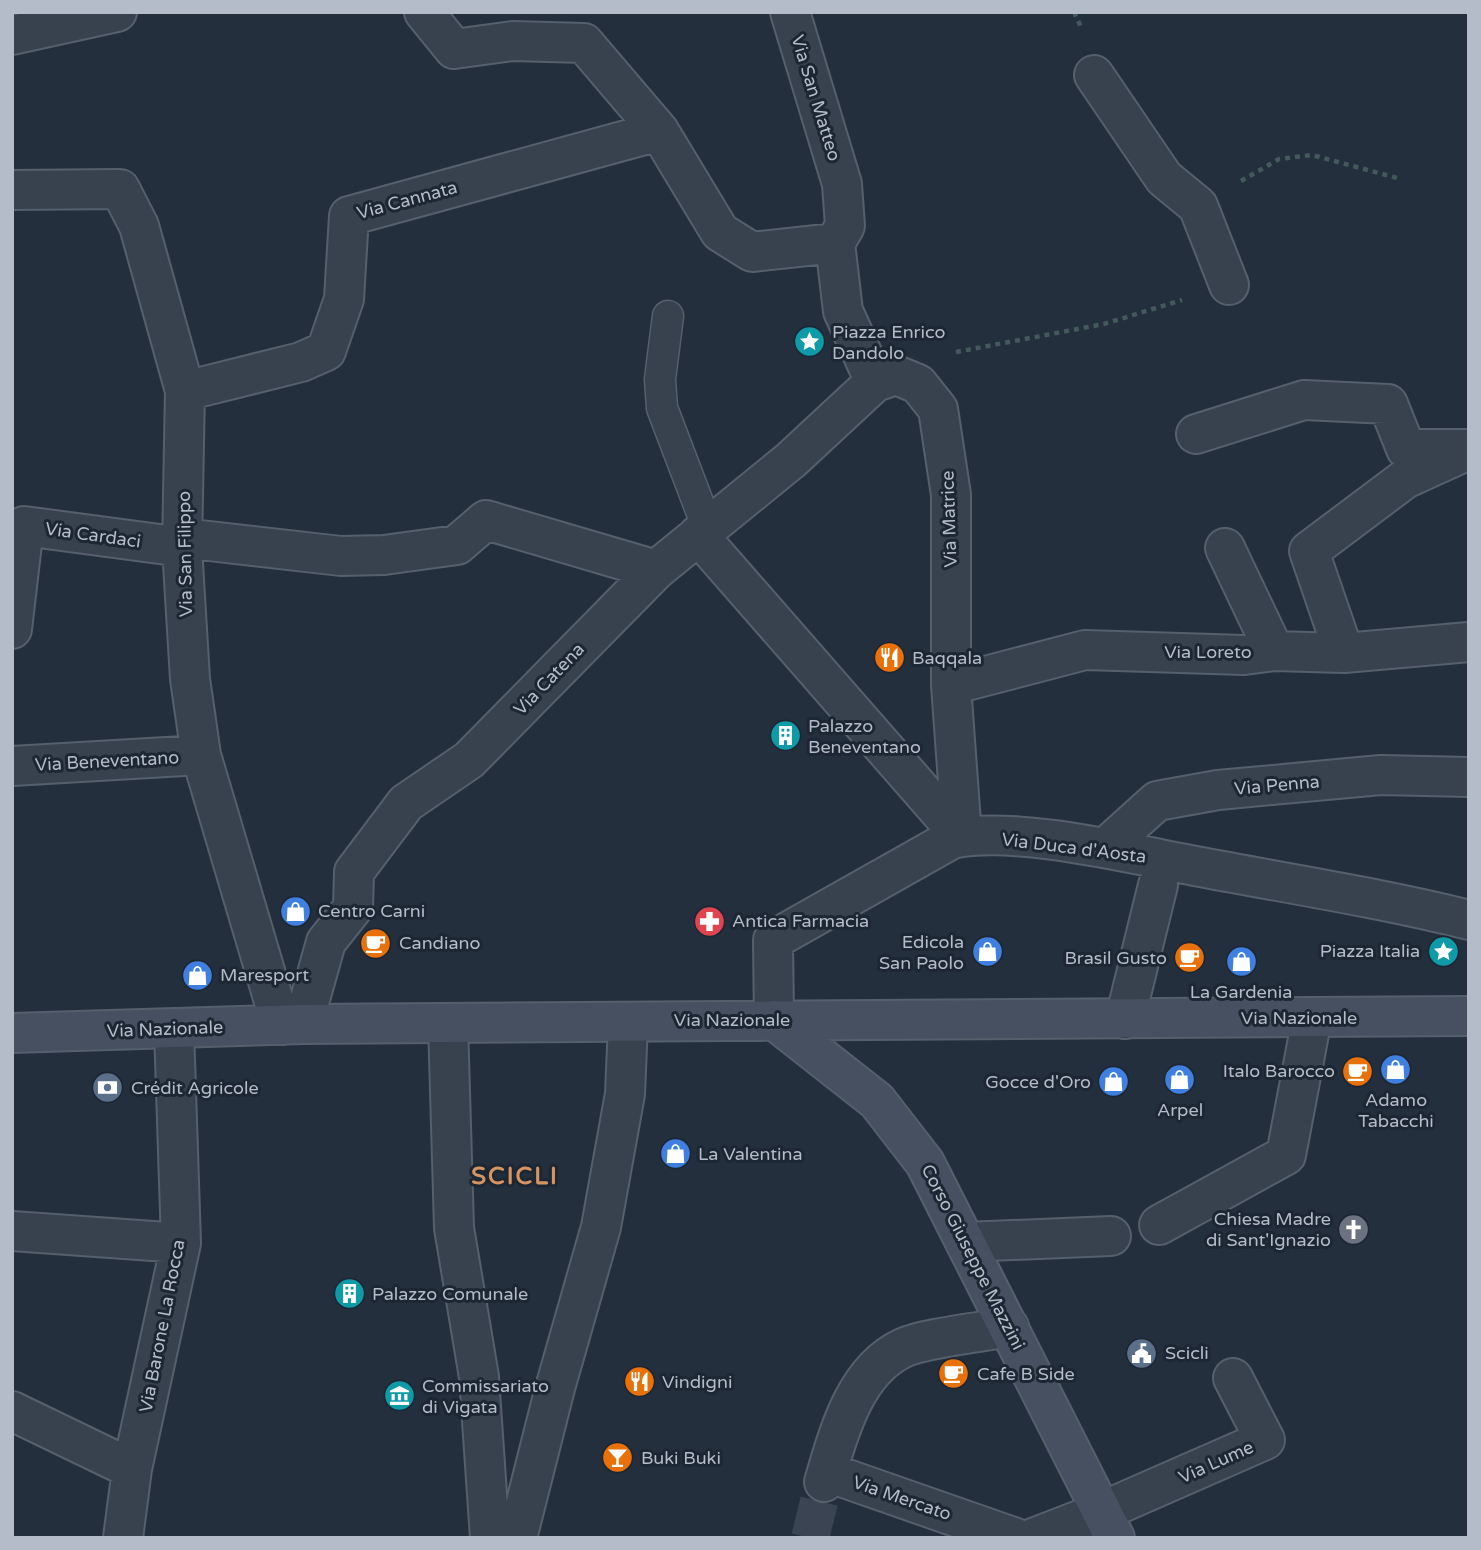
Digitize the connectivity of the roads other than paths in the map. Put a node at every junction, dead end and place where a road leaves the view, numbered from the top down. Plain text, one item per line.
1 (117, 12) edge
2 (424, 12) edge
3 (790, 12) edge
4 (12, 34) edge
5 (1094, 75) dead end
6 (659, 131) junction
7 (12, 190) edge
8 (835, 243) junction
9 (1229, 285) road end
10 (668, 316) dead end
11 (886, 378) junction
12 (185, 391) junction
13 (1196, 434) dead end
14 (1469, 450) edge
15 (703, 531) junction
16 (183, 543) junction
17 (1225, 548) dead end
18 (656, 570) junction
19 (12, 629) edge
20 (1469, 642) edge
21 (1274, 651) junction
22 (1344, 653) junction
23 (951, 685) junction
24 (201, 755) junction
25 (12, 766) edge
26 (1469, 777) edge
27 (962, 837) junction
28 (1105, 848) junction
29 (1158, 885) dead end
30 (1452, 916) edge
31 (1460, 1017) edge
32 (1312, 1018) junction
33 (1125, 1019) junction
34 (774, 1020) junction
35 (448, 1023) junction
36 (628, 1023) junction
37 (292, 1025) junction
38 (174, 1029) junction
39 (12, 1033) edge
40 (1159, 1225) dead end
41 (12, 1231) edge
42 (1111, 1236) dead end
43 (965, 1242) junction
44 (181, 1243) junction
45 (1009, 1327) junction
46 (1233, 1378) dead end
47 (12, 1411) edge
48 (132, 1469) junction
49 (1109, 1524) edge
50 (123, 1538) edge
51 (490, 1538) edge
52 (517, 1538) edge
53 (1016, 1538) edge
54 (1033, 1538) edge

1 - 4 street
2 - 6 street
3 - 8 street, Via San Matteo
5 - 9 street
6 - 8 street
6 - 12 street, Via Cannata
7 - 12 street, Via San Filippo
8 - 11 street
10 - 15 lane
11 - 15 street, Via Catena
11 - 23 street, Via Matrice
12 - 16 street, Via San Filippo
13 - 14 street
14 - 22 street
15 - 18 street, Via Catena
15 - 27 street
16 - 18 street
16 - 19 street, Via Cardaci
16 - 24 street, Via San Filippo
17 - 21 street
18 - 37 street, Via Catena
20 - 22 street, Via Loreto
21 - 22 street, Via Loreto
21 - 23 street, Via Loreto
23 - 27 street, Via Matrice
24 - 25 street, Via Beneventano
24 - 37 street, Via San Filippo
26 - 28 street, Via Penna
27 - 28 street, Via Duca d'Aosta
27 - 34 street, Via Duca d'Aosta
28 - 30 street, Via Duca d'Aosta
29 - 33 street
31 - 32 street, Via Nazionale
32 - 33 street, Via Nazionale
32 - 40 street
33 - 34 street, Via Nazionale
34 - 36 street, Via Nazionale
34 - 43 street, Corso Giuseppe Mazzini
35 - 36 street, Via Nazionale
35 - 37 street, Via Nazionale
35 - 51 street
36 - 52 street
37 - 38 street, Via Nazionale
38 - 39 street, Via Nazionale
38 - 44 street, Via Barone La Rocca
41 - 44 street
42 - 43 street
43 - 45 street, Corso Giuseppe Mazzini
44 - 48 street, Via Barone La Rocca
45 - 49 street, Corso Giuseppe Mazzini
45 - 53 street, Via Mercato
46 - 49 street, Via Lume
47 - 48 street
48 - 50 street, Via Barone La Rocca
49 - 54 street

